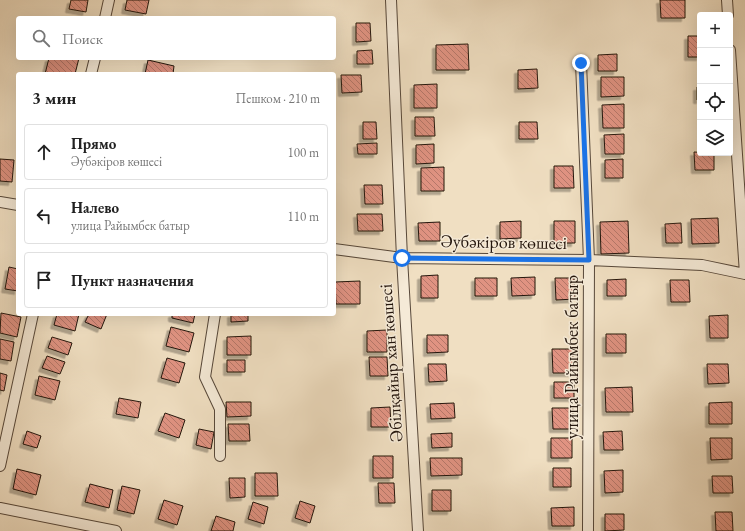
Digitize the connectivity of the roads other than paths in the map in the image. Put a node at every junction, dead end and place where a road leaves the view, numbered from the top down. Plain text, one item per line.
1 (109, 0) edge
2 (391, 0) edge
3 (727, 0) edge
4 (728, 12) edge
5 (105, 16) edge
6 (94, 60) edge
7 (581, 63) dead end
8 (92, 72) edge
9 (733, 74) edge
10 (741, 138) edge
11 (0, 202) edge
12 (16, 205) edge
13 (336, 248) edge
14 (402, 258) junction
15 (589, 260) junction
16 (745, 274) edge
17 (33, 316) edge
18 (216, 316) edge
19 (220, 456) dead end
20 (0, 466) edge
21 (0, 508) edge
22 (116, 531) edge
23 (418, 531) edge
24 (588, 531) edge

1 - 5 street
2 - 14 street, Әбілқайыр хан көшесі
3 - 4 street
6 - 8 street
7 - 15 street, улица Райымбек батыр
9 - 10 street
10 - 16 street
11 - 12 street
13 - 14 street, Әубәкіров көшесі
14 - 15 street, Әубәкіров көшесі
14 - 23 street, Әбілқайыр хан көшесі
15 - 16 street, Әубәкіров көшесі
15 - 24 street, улица Райымбек батыр
17 - 20 street
18 - 19 street
21 - 22 street

